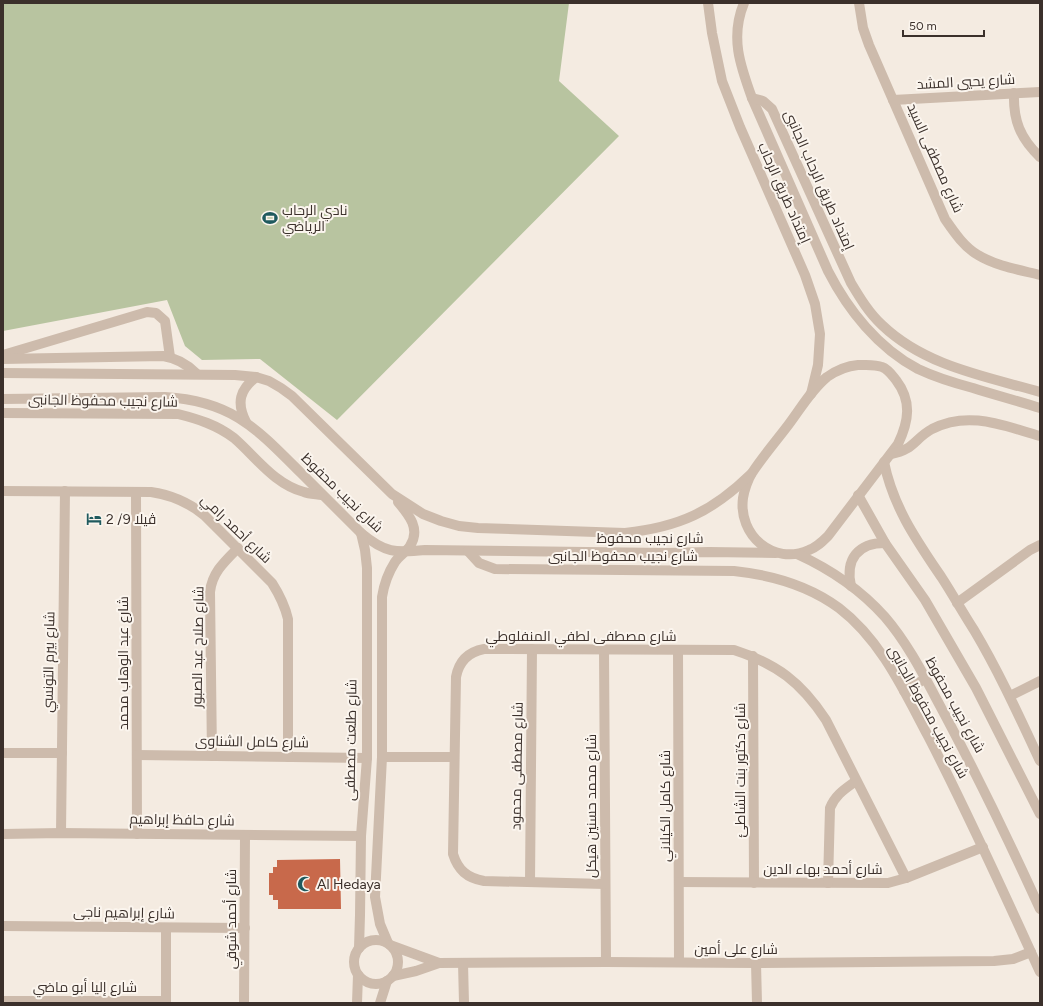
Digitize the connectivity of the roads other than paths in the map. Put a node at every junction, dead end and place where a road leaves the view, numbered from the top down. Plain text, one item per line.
1 (708, 3) edge
2 (744, 3) edge
3 (859, 3) edge
4 (1014, 92) junction
5 (1040, 92) edge
6 (752, 98) junction
7 (893, 100) junction
8 (1040, 157) edge
9 (1040, 275) edge
10 (851, 283) junction
11 (838, 290) junction
12 (895, 353) junction
13 (3, 355) edge
14 (170, 357) junction
15 (3, 359) edge
16 (883, 367) junction
17 (3, 373) edge
18 (197, 374) junction
19 (981, 375) junction
20 (256, 376) junction
21 (977, 389) junction
22 (1040, 392) edge
23 (811, 394) junction
24 (3, 399) edge
25 (1040, 408) edge
26 (3, 413) edge
27 (246, 422) junction
28 (1040, 436) edge
29 (887, 458) junction
30 (751, 474) junction
31 (3, 491) edge
32 (65, 492) junction
33 (136, 492) junction
34 (392, 494) junction
35 (322, 495) junction
36 (858, 495) junction
37 (361, 533) junction
38 (885, 543) junction
39 (1040, 545) edge
40 (238, 548) junction
41 (468, 551) junction
42 (403, 552) junction
43 (776, 553) junction
44 (797, 554) junction
45 (851, 586) junction
46 (957, 603) junction
47 (532, 650) junction
48 (604, 650) junction
49 (678, 650) junction
50 (753, 656) junction
51 (925, 679) junction
52 (1040, 681) edge
53 (904, 691) junction
54 (1010, 696) junction
55 (3, 753) edge
56 (62, 753) junction
57 (137, 755) junction
58 (212, 756) junction
59 (382, 756) junction
60 (288, 757) junction
61 (454, 757) junction
62 (367, 758) junction
63 (1040, 761) edge
64 (856, 781) junction
65 (1040, 814) edge
66 (61, 833) junction
67 (3, 834) edge
68 (137, 834) junction
69 (245, 835) junction
70 (361, 836) junction
71 (983, 847) junction
72 (906, 878) junction
73 (530, 882) junction
74 (679, 882) junction
75 (754, 883) junction
76 (828, 883) junction
77 (605, 884) junction
78 (1040, 909) edge
79 (3, 926) edge
80 (166, 928) junction
81 (244, 928) junction
82 (389, 944) junction
83 (359, 948) junction
84 (1031, 952) junction
85 (606, 962) junction
86 (679, 962) junction
87 (439, 963) junction
88 (463, 963) junction
89 (756, 963) junction
90 (1040, 972) edge
91 (358, 975) junction
92 (390, 978) junction
93 (3, 1001) edge
94 (166, 1002) edge
95 (244, 1003) edge
96 (357, 1003) edge
97 (380, 1003) edge
98 (464, 1003) edge
99 (757, 1003) edge

1 - 23 street, إمتداد طريق الرحاب
2 - 6 street, إمتداد طريق الرحاب
3 - 7 street, شارع مصطفى السيد
4 - 5 street, شارع يحيي المشد
4 - 7 street, شارع يحيي المشد
4 - 8 street
6 - 10 street, إمتداد طريق الرحاب الجانبى
6 - 11 street, إمتداد طريق الرحاب
7 - 9 street, شارع مصطفى السيد
10 - 11 street
10 - 19 street, إمتداد طريق الرحاب الجانبى
11 - 12 street, إمتداد طريق الرحاب
12 - 16 street
12 - 21 street, إمتداد طريق الرحاب
13 - 14 street
14 - 15 street
14 - 18 street
16 - 23 street
16 - 29 street
17 - 18 street, شارع نجيب محفوظ
18 - 20 street, شارع نجيب محفوظ
19 - 21 street
19 - 22 street, إمتداد طريق الرحاب الجانبى
20 - 27 street
20 - 34 street, شارع نجيب محفوظ
21 - 25 street, إمتداد طريق الرحاب
23 - 30 street
24 - 27 street, شارع نجيب محفوظ
26 - 35 street, شارع نجيب محفوظ الجانبى
27 - 35 street, شارع نجيب محفوظ
28 - 29 street
29 - 36 street
29 - 46 street
30 - 34 street, شارع نجيب محفوظ
30 - 43 street
31 - 32 street, شارع أحمد رامي
32 - 33 street, شارع أحمد رامي
32 - 56 street, شارع بيرم التونسي
33 - 40 street, شارع أحمد رامي
33 - 57 street, شارع عبد الوهاب محمد
34 - 42 street
35 - 37 street, شارع نجيب محفوظ
36 - 38 street, شارع نجيب محفوظ
36 - 44 street
37 - 42 street, شارع نجيب محفوظ
37 - 62 street, شارع طلعت مصطفى
38 - 45 street
38 - 65 street, شارع نجيب محفوظ
39 - 46 street
40 - 58 street, شارع صلاح عبد الصبور
40 - 60 street, شارع أحمد رامي
41 - 42 street, شارع نجيب محفوظ
41 - 43 street, شارع نجيب محفوظ
41 - 53 street, شارع نجيب محفوظ الجانبى
42 - 59 street
43 - 44 street, شارع نجيب محفوظ
44 - 45 street, شارع نجيب محفوظ
45 - 51 street, شارع نجيب محفوظ
46 - 54 street
47 - 48 street, شارع مصطفى لطفي المنفلوطي
47 - 61 street, شارع مصطفى لطفي المنفلوطي
47 - 73 street, شارع مصطفى محمود
48 - 49 street, شارع مصطفى لطفي المنفلوطي
48 - 77 street, شارع محمد حسنين هيكل
49 - 50 street, شارع مصطفى لطفي المنفلوطي
49 - 74 street, شارع كامل الكيلاني
50 - 64 street, شارع مصطفى لطفي المنفلوطي
50 - 75 street, شارع دكتور بنت الشاطئ
51 - 53 street
51 - 78 street, شارع نجيب محفوظ
52 - 54 street
53 - 71 street, شارع نجيب محفوظ الجانبى
54 - 63 street
55 - 56 street
56 - 66 street, شارع بيرم التونسي
57 - 58 street, شارع كامل الشناوى
57 - 68 street, شارع عبد الوهاب محمد
58 - 60 street, شارع كامل الشناوى
59 - 61 street
59 - 82 street
60 - 62 street, شارع كامل الشناوى
61 - 73 street, شارع مصطفى لطفي المنفلوطي
62 - 70 street, شارع طلعت مصطفى
64 - 72 street, شارع مصطفى لطفي المنفلوطي
64 - 76 street
66 - 67 street, شارع حافظ إبراهيم
66 - 68 street, شارع حافظ إبراهيم
68 - 69 street, شارع حافظ إبراهيم
69 - 70 street, شارع حافظ إبراهيم
69 - 81 street, شارع أحمد شوقي
70 - 83 street, شارع طلعت مصطفى
71 - 72 street, شارع أحمد بهاء الدين
71 - 84 street, شارع نجيب محفوظ الجانبى
72 - 76 street, شارع أحمد بهاء الدين
73 - 77 street, شارع مصطفى لطفي المنفلوطي
74 - 75 street, شارع أحمد بهاء الدين
74 - 86 street, شارع كامل الكيلاني
75 - 76 street, شارع أحمد بهاء الدين
77 - 85 street, شارع محمد حسنين هيكل
79 - 80 street, شارع إبراهيم ناجى
80 - 81 street, شارع إبراهيم ناجى
80 - 94 street
81 - 95 street, شارع أحمد شوقي
82 - 83 street
82 - 87 street, شارع على أمين
82 - 92 street
83 - 91 street
84 - 89 street, شارع على أمين
84 - 90 street, شارع نجيب محفوظ الجانبى
85 - 86 street, شارع على أمين
85 - 88 street, شارع على أمين
86 - 89 street, شارع على أمين
87 - 88 street, شارع على أمين
87 - 92 street, شارع على أمين
88 - 98 street
89 - 99 street
91 - 92 street
91 - 96 street
92 - 97 street
93 - 94 street, شارع إليا أبو ماضي

